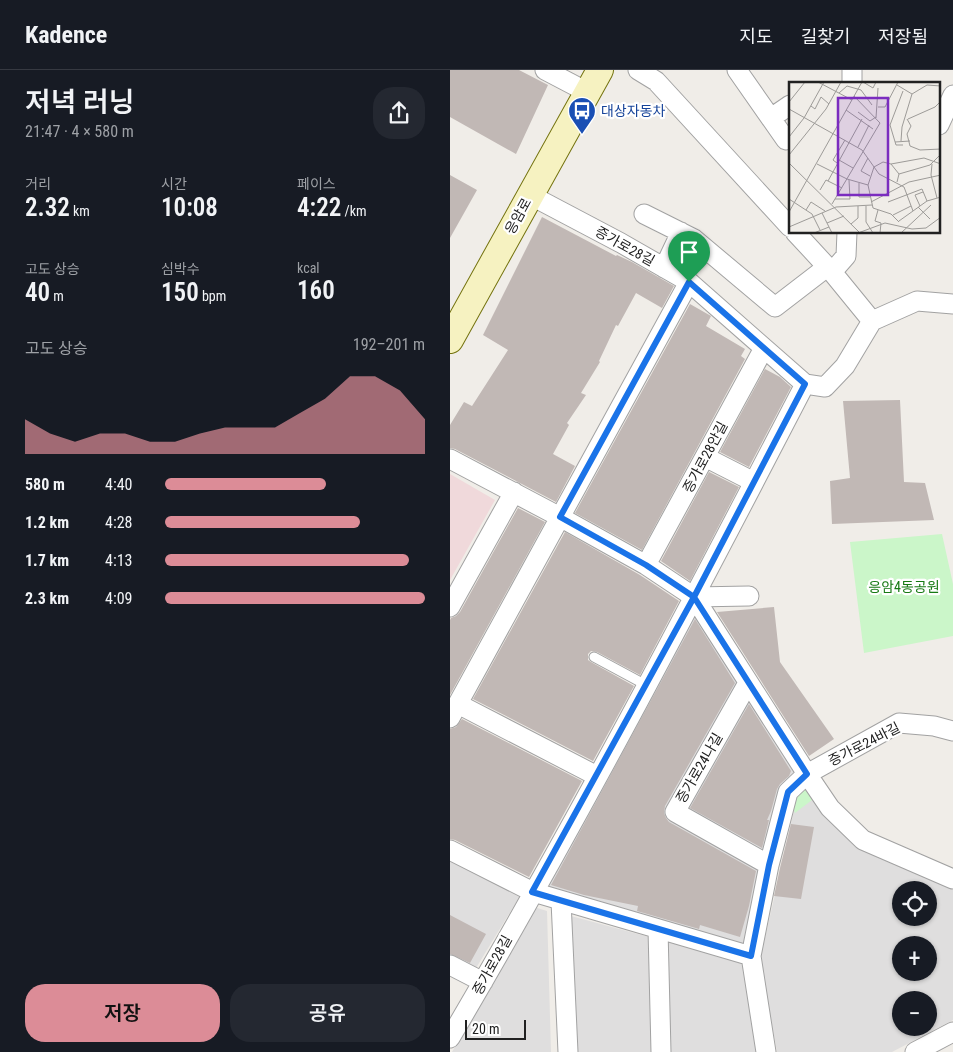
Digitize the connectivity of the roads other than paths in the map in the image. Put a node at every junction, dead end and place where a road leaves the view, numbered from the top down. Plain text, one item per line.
1 (545, 70) edge
2 (638, 70) edge
3 (738, 70) edge
4 (593, 81) edge
5 (953, 95) edge
6 (789, 106) edge
7 (771, 118) junction
8 (940, 123) edge
9 (786, 140) dead end
10 (530, 195) junction
11 (644, 214) dead end
12 (789, 226) edge
13 (681, 232) junction
14 (797, 234) edge
15 (847, 234) edge
16 (664, 268) junction
17 (829, 269) junction
18 (689, 282) junction
19 (953, 304) edge
20 (872, 321) junction
21 (450, 340) edge
22 (764, 348) junction
23 (805, 384) junction
24 (705, 457) junction
25 (450, 459) edge
26 (754, 482) junction
27 (514, 492) junction
28 (560, 517) junction
29 (646, 565) junction
30 (749, 596) dead end
31 (694, 597) junction
32 (450, 607) edge
33 (594, 657) dead end
34 (748, 683) junction
35 (646, 685) junction
36 (454, 711) edge
37 (953, 731) edge
38 (807, 774) junction
39 (597, 776) junction
40 (450, 850) edge
41 (769, 865) junction
42 (953, 879) edge
43 (532, 892) junction
44 (561, 901) junction
45 (658, 929) junction
46 (751, 956) junction
47 (450, 965) edge
48 (483, 982) junction
49 (953, 1032) edge
50 (450, 1038) edge
51 (568, 1052) edge
52 (661, 1052) edge
53 (766, 1052) edge
54 (915, 1052) edge

1 - 4 street, 응암로
2 - 12 street
3 - 7 street
4 - 10 main road, 응암로
5 - 8 street
6 - 7 street
7 - 9 street
10 - 16 street, 증가로28길
10 - 21 main road, 응암로
11 - 13 street
13 - 16 street
13 - 17 street
14 - 17 street
15 - 17 street
16 - 18 street, 증가로28길
17 - 20 street
18 - 22 street, 증가로28길
18 - 28 street
19 - 20 street
20 - 23 street
22 - 23 street, 증가로28길
22 - 24 street, 증가로28안길
23 - 26 street, 증가로28길
24 - 26 street
24 - 29 street, 증가로28안길
25 - 27 street
26 - 31 street, 증가로28길
27 - 28 street
27 - 32 street
28 - 29 street
28 - 36 street
29 - 31 street
30 - 31 street
31 - 34 street
31 - 35 street, 증가로28길
33 - 35 lane
34 - 38 street
34 - 41 street, 증가로24나길
35 - 39 street, 증가로28길
36 - 39 street
37 - 38 street, 증가로24바길
38 - 41 street
38 - 42 street
39 - 43 street, 증가로28길
40 - 43 street
41 - 46 street
43 - 44 street
43 - 48 street, 증가로28길
44 - 45 street
44 - 51 street
45 - 46 street
45 - 52 street
46 - 53 street
47 - 48 street
48 - 50 street, 증가로28길
49 - 54 street

